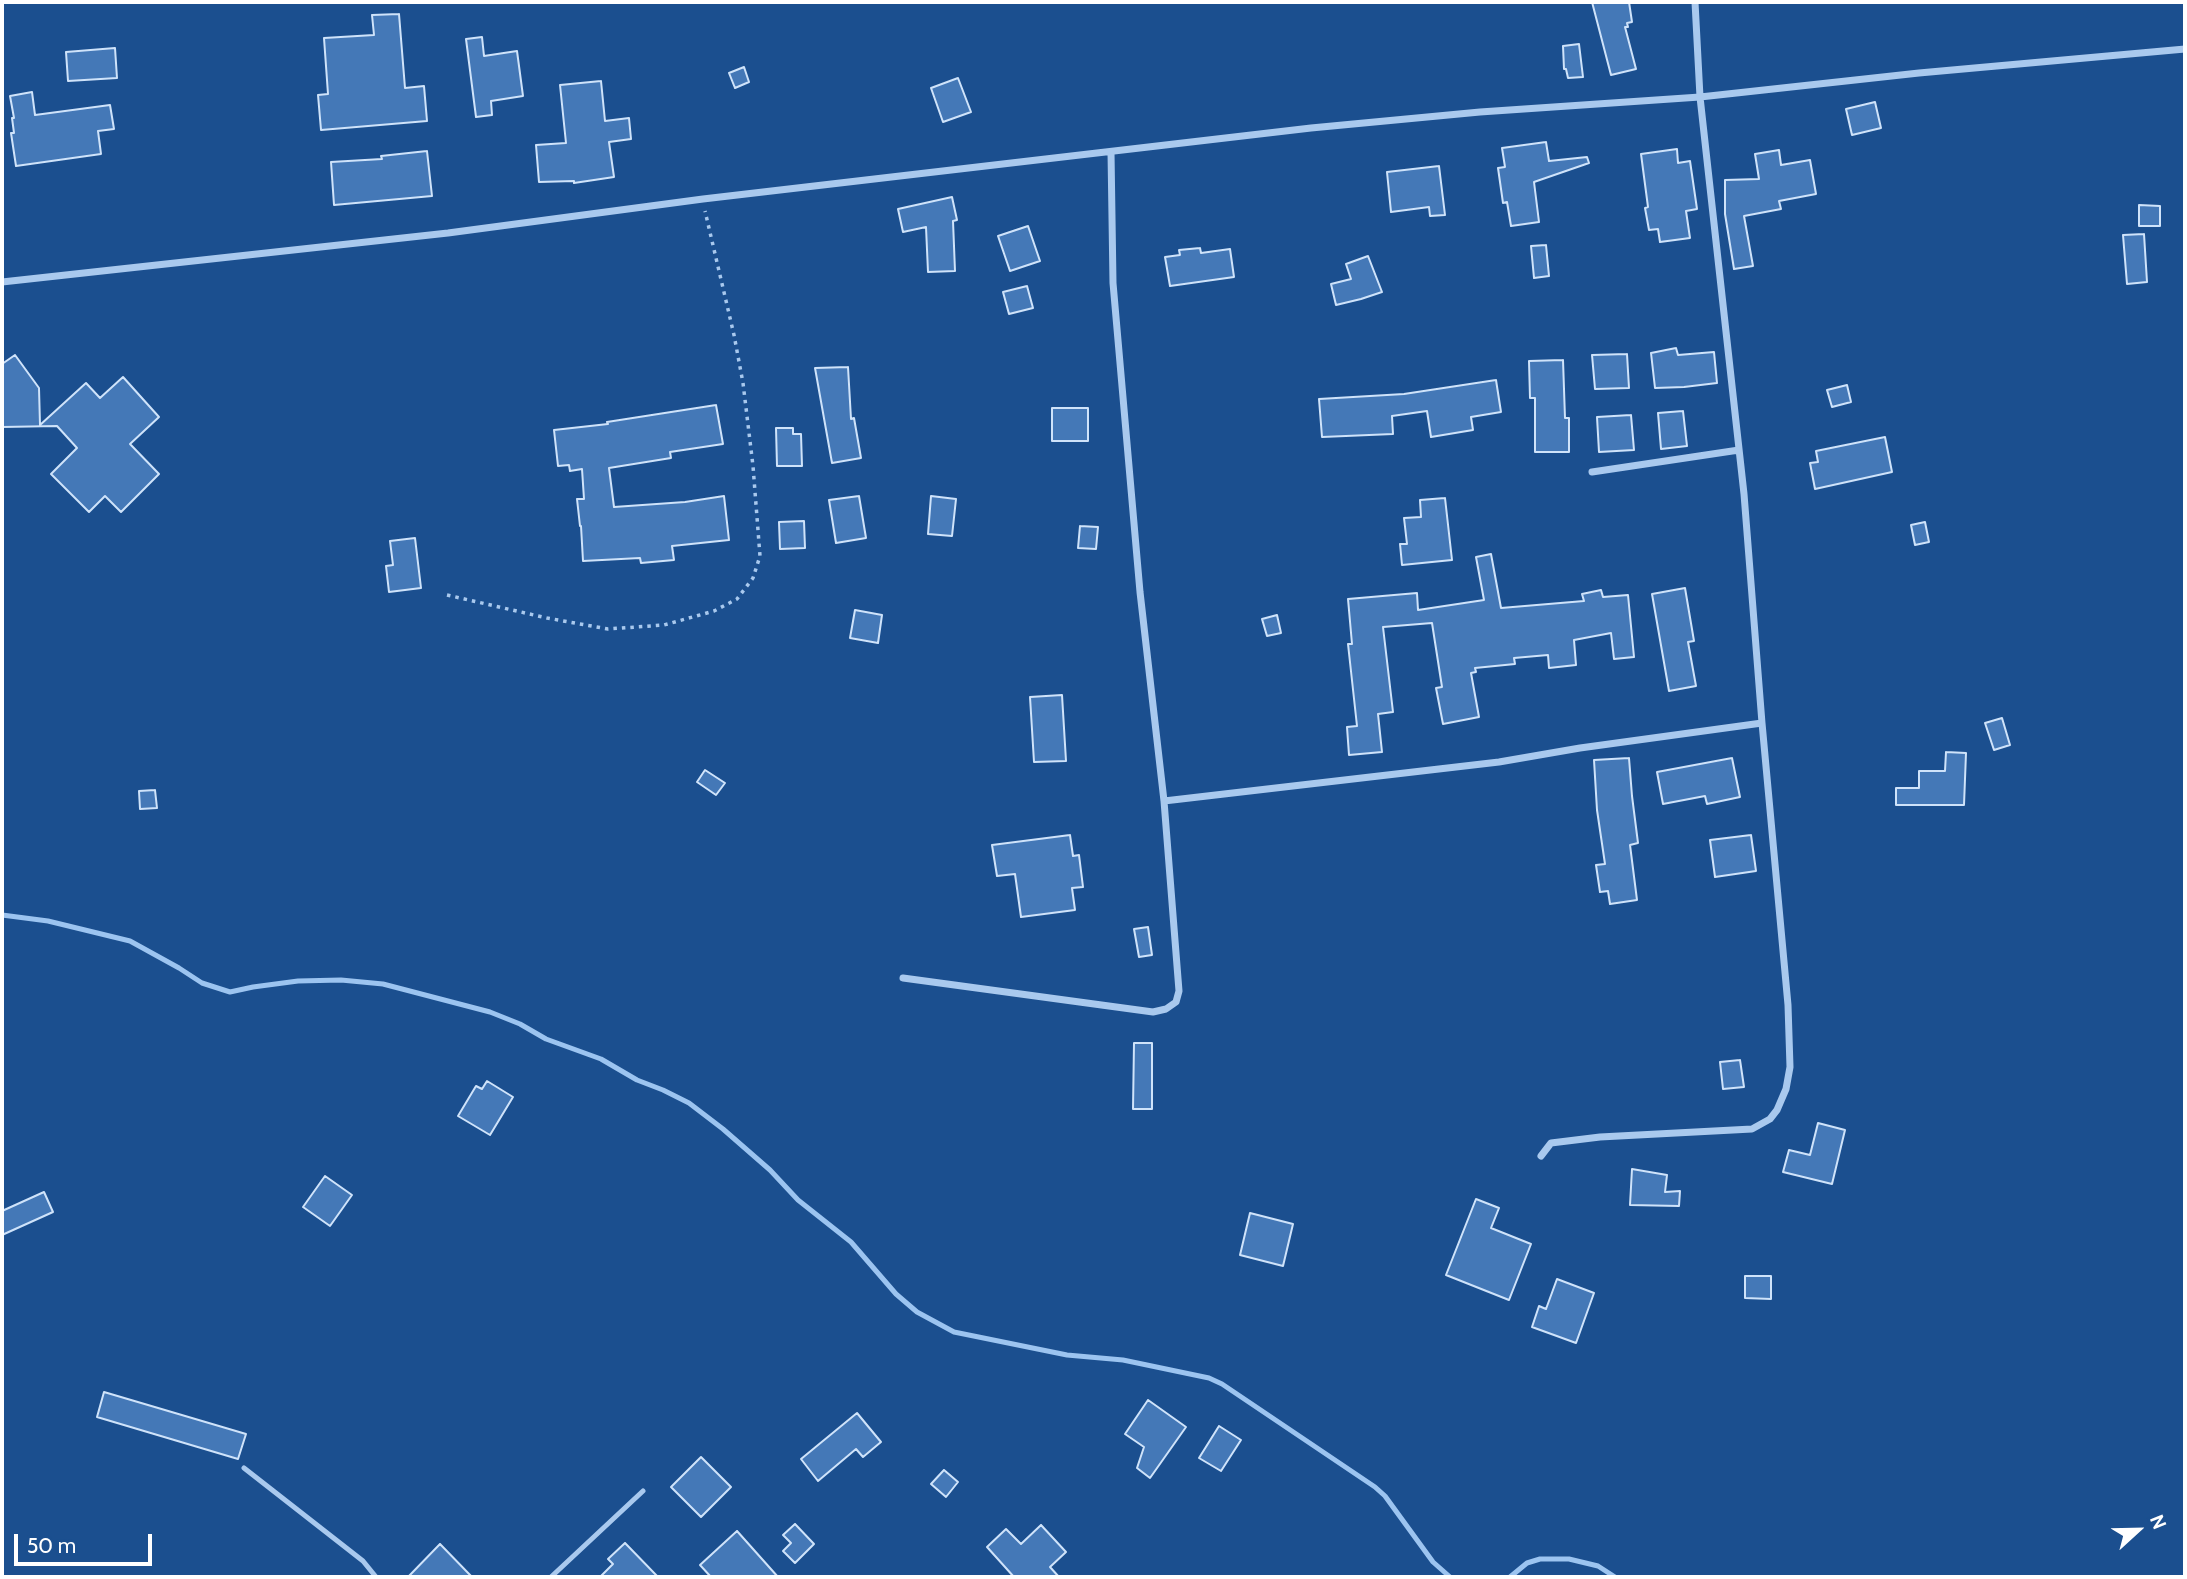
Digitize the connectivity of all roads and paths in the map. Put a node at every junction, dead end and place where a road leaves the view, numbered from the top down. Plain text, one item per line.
1 (1695, 2) edge
2 (2185, 49) edge
3 (1700, 97) junction
4 (1111, 152) junction
5 (703, 198) junction
6 (2, 282) edge
7 (1739, 450) junction
8 (1592, 472) dead end
9 (447, 594) dead end
10 (1762, 723) junction
11 (1164, 801) junction
12 (902, 978) dead end
13 (1541, 1156) dead end
14 (244, 1468) dead end
15 (643, 1491) dead end
16 (376, 1577) edge
17 (551, 1577) edge

1 - 3 street
2 - 3 street
3 - 4 street
3 - 7 street
4 - 5 street
4 - 11 street
5 - 6 street
5 - 9 path
7 - 8 street
7 - 10 street
10 - 11 street
10 - 13 street
11 - 12 street
14 - 16 lane
15 - 17 lane

